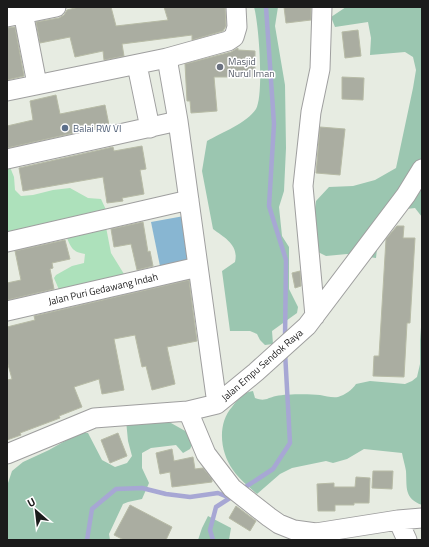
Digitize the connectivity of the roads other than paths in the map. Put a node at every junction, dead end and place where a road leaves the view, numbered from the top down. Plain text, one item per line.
1 (56, 7) edge
2 (236, 7) edge
3 (322, 7) edge
4 (17, 13) edge
5 (167, 58) junction
6 (137, 65) junction
7 (37, 84) junction
8 (7, 90) edge
9 (178, 121) junction
10 (150, 128) junction
11 (7, 159) edge
12 (422, 169) edge
13 (189, 200) junction
14 (7, 242) edge
15 (198, 267) junction
16 (7, 311) edge
17 (311, 321) junction
18 (217, 404) junction
19 (188, 411) junction
20 (7, 454) edge
21 (422, 518) edge
22 (398, 520) junction
23 (407, 540) edge

1 - 4 street
2 - 5 street
3 - 17 street
4 - 7 street
5 - 6 street
5 - 9 street
6 - 7 street
6 - 10 street
7 - 8 street
9 - 10 street
9 - 13 street
10 - 11 street
12 - 17 street, Jalan Empu Sendok Raya
13 - 14 street
13 - 15 street
15 - 16 street, Jalan Puri Gedawang Indah
15 - 18 street
17 - 18 street, Jalan Empu Sendok Raya
18 - 19 street, Jalan Empu Sendok Raya
19 - 20 street, Jalan Empu Sendok Raya
19 - 22 street
21 - 22 street
22 - 23 street

